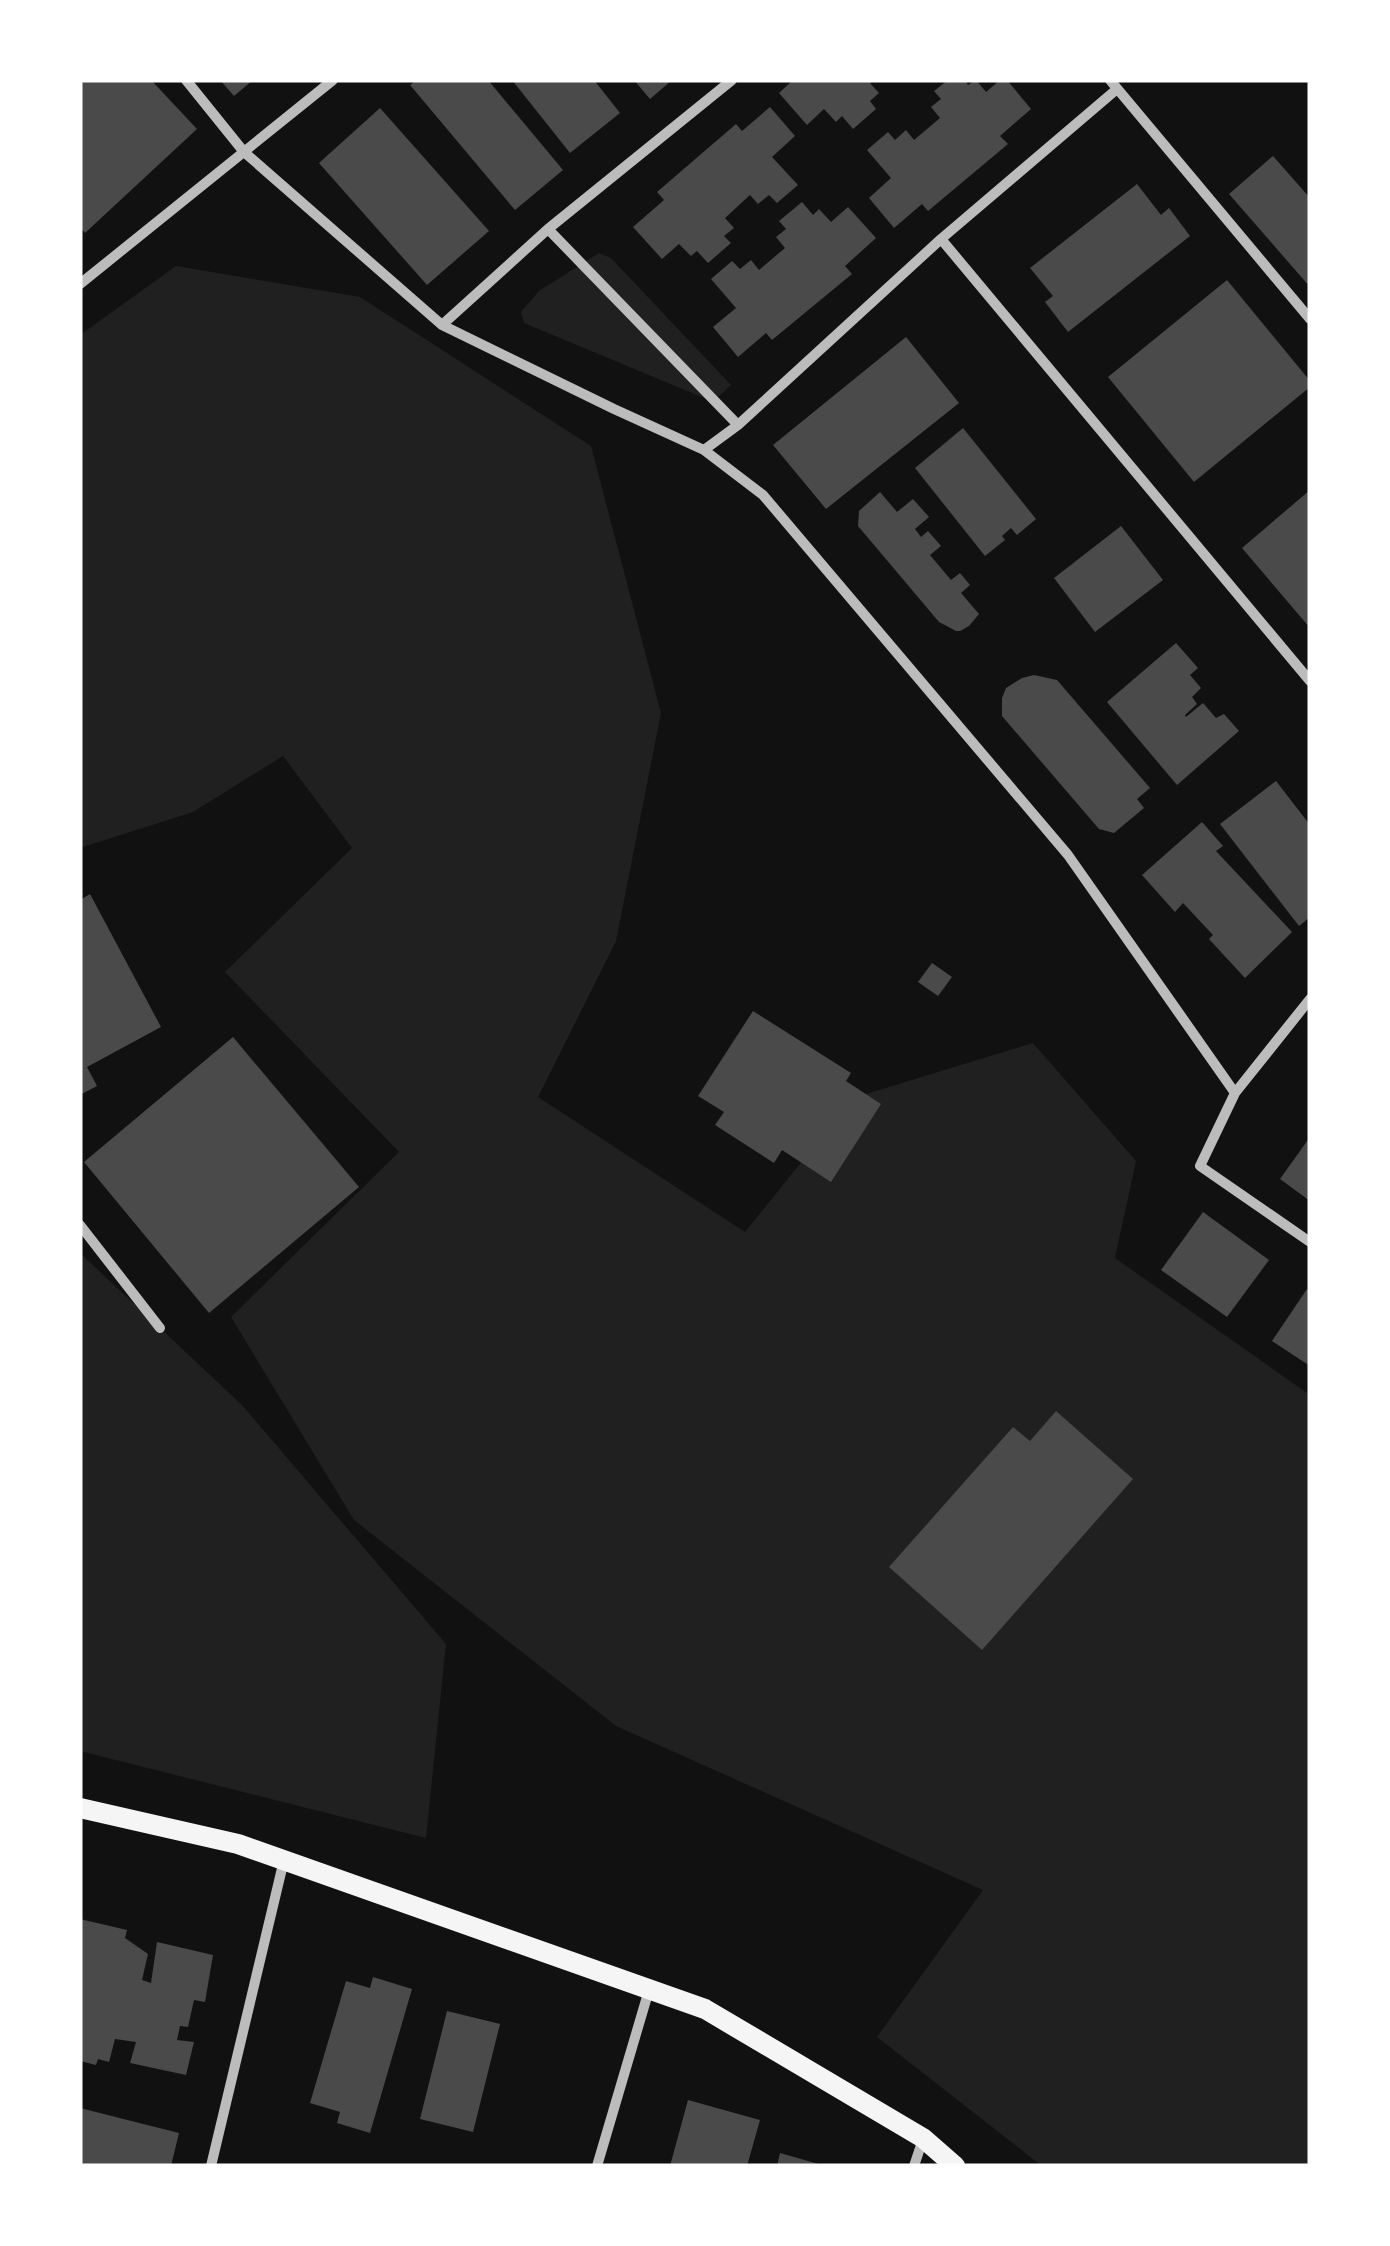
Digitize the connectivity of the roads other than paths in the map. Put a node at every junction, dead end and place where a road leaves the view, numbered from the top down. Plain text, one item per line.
1 (186, 80) edge
2 (333, 80) edge
3 (732, 80) edge
4 (1114, 84) edge
5 (244, 152) junction
6 (548, 229) junction
7 (940, 240) junction
8 (80, 284) edge
9 (1310, 319) edge
10 (442, 326) junction
11 (738, 425) junction
12 (704, 450) junction
13 (1310, 681) edge
14 (1309, 1004) edge
15 (1235, 1093) junction
16 (80, 1225) edge
17 (1310, 1242) edge
18 (160, 1328) dead end
19 (81, 1810) edge
20 (284, 1860) junction
21 (649, 1990) junction
22 (923, 2138) junction
23 (211, 2166) edge
24 (596, 2166) edge
25 (914, 2166) edge
26 (955, 2166) edge

1 - 5 street
2 - 5 street
3 - 6 street
4 - 7 street
4 - 9 street
5 - 8 street
5 - 10 street
6 - 10 street
6 - 11 street
7 - 11 street
7 - 13 street
10 - 12 street
11 - 12 street
12 - 15 street
14 - 15 street
15 - 17 street
16 - 18 street
19 - 20 main road
20 - 21 main road
20 - 23 street
21 - 22 main road
21 - 24 street
22 - 25 street
22 - 26 main road

